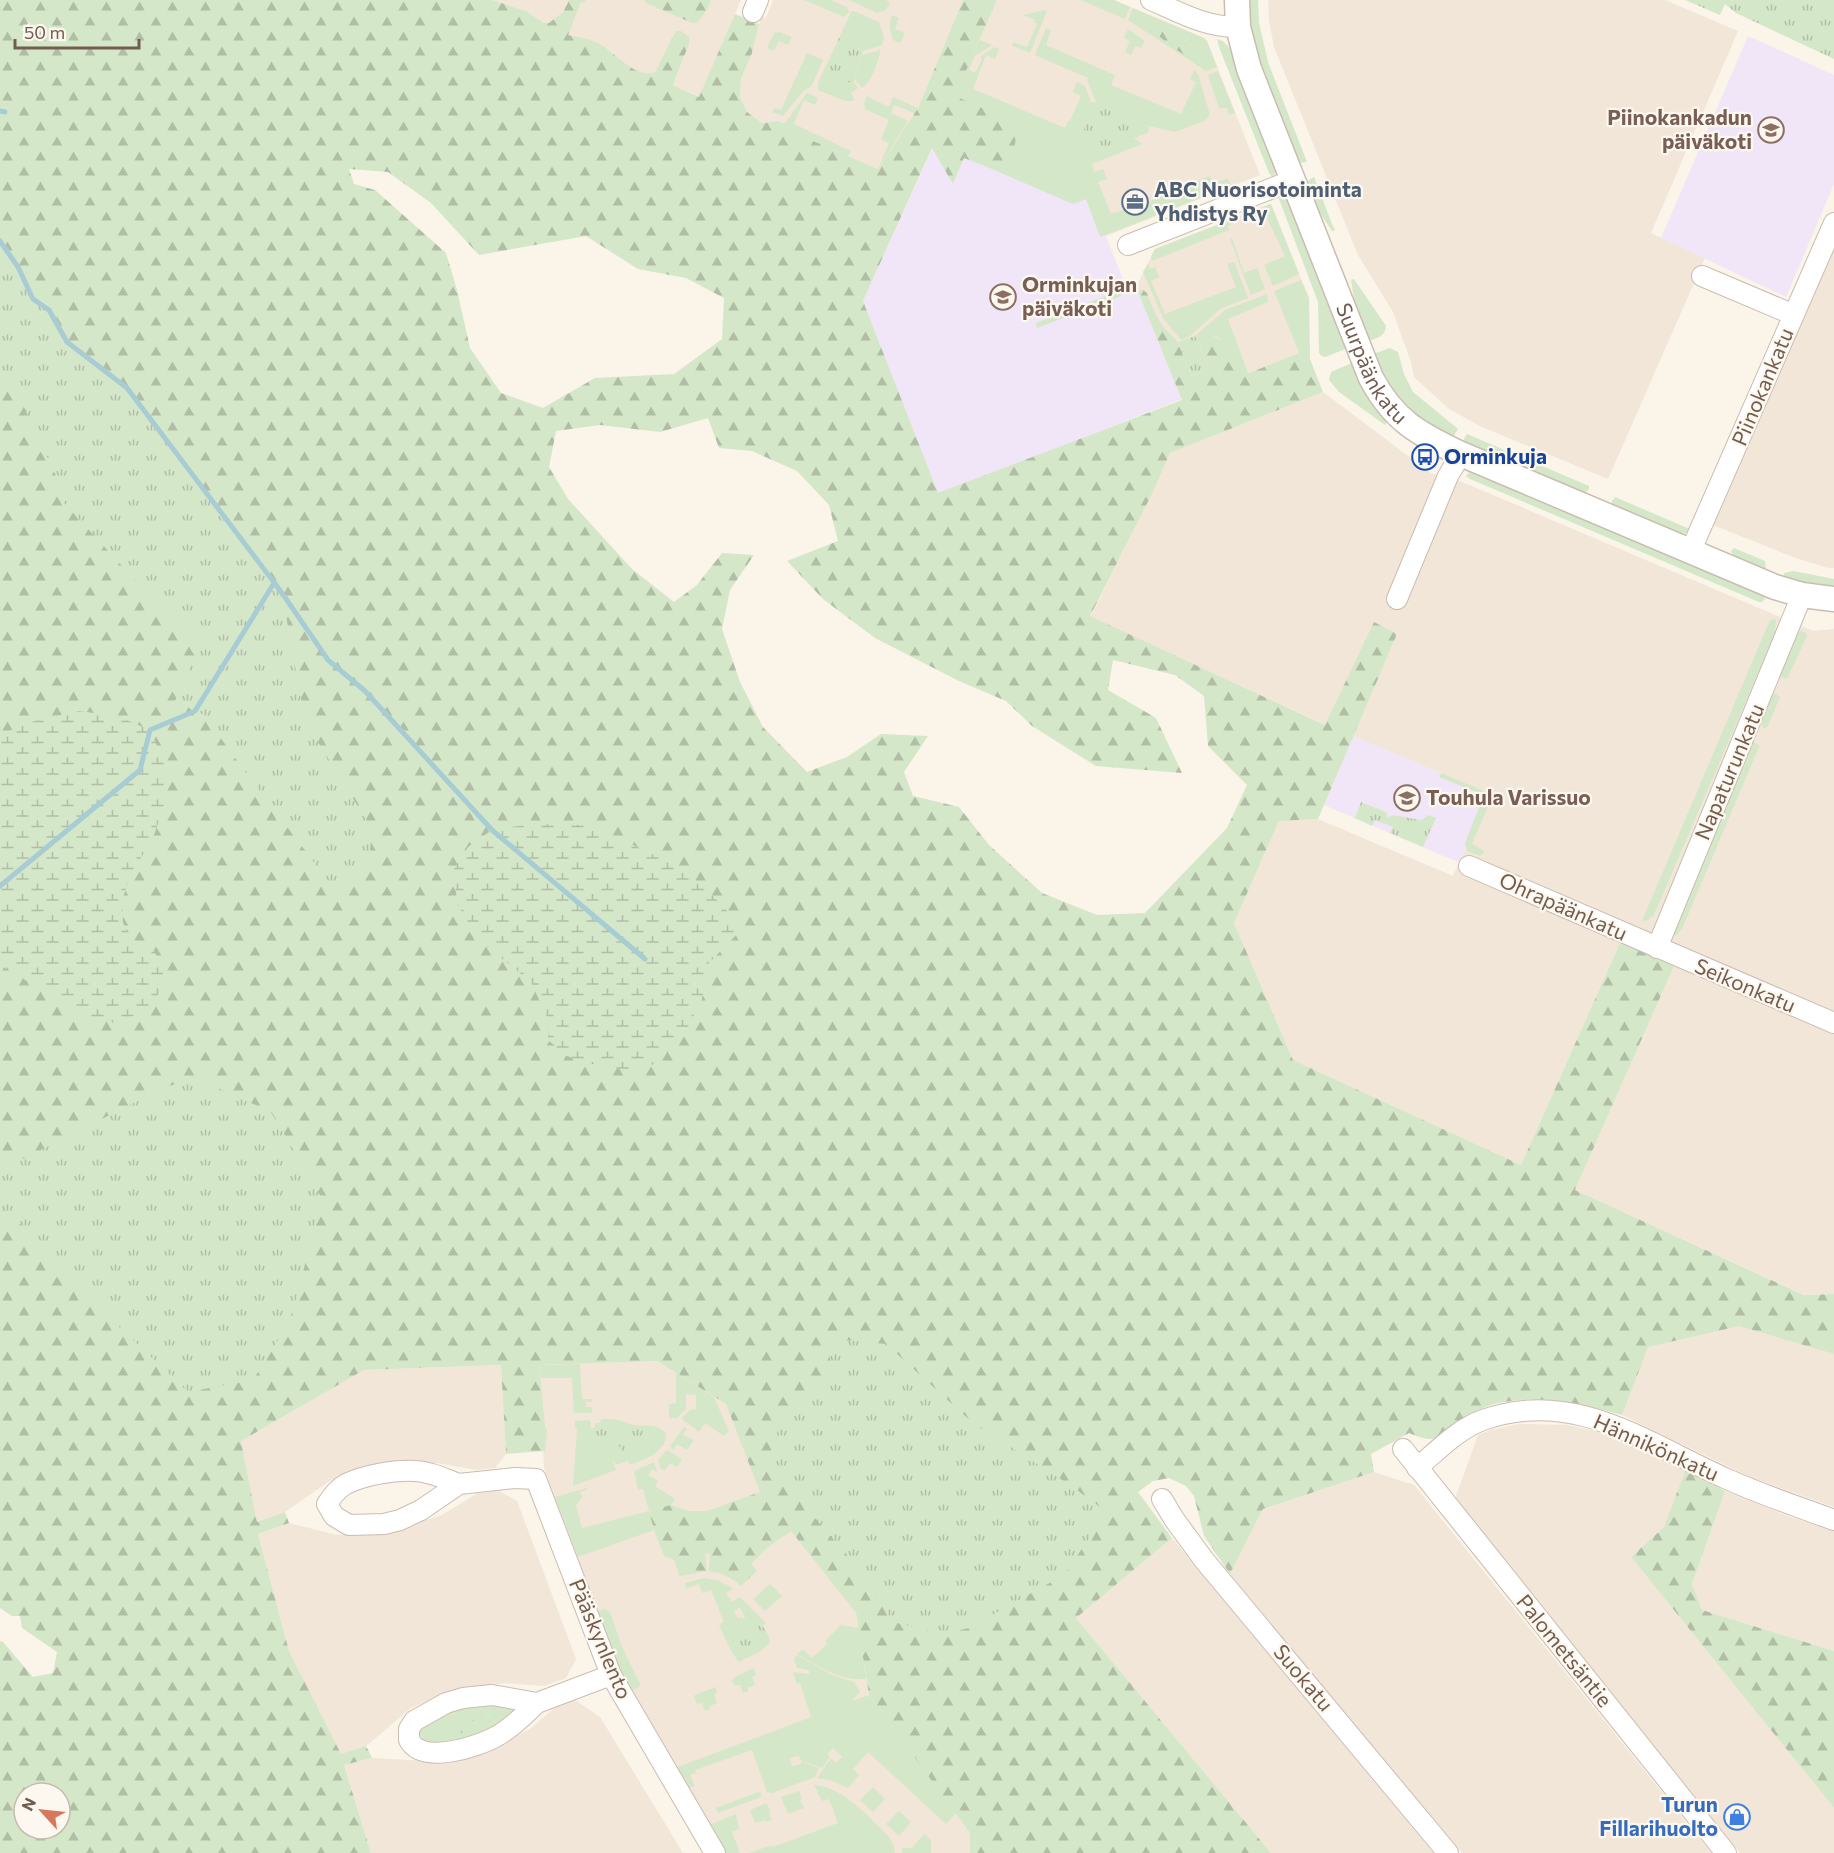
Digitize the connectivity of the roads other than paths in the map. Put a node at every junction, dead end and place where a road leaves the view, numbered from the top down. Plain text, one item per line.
1 (1151, 0) edge
2 (1237, 0) edge
3 (1238, 27) junction
4 (1293, 180) junction
5 (1834, 223) edge
6 (1128, 245) dead end
7 (1702, 276) dead end
8 (1794, 315) junction
9 (1461, 454) junction
10 (1691, 550) junction
11 (1802, 595) junction
12 (1397, 599) dead end
13 (1834, 599) edge
14 (1469, 866) dead end
15 (1657, 948) junction
16 (1834, 1023) edge
17 (1403, 1449) dead end
18 (1417, 1467) junction
19 (459, 1484) junction
20 (1162, 1499) dead end
21 (1834, 1520) edge
22 (611, 1675) junction
23 (537, 1703) junction
24 (715, 1853) edge
25 (1448, 1853) edge
26 (1726, 1853) edge

1 - 3 street
2 - 3 street, Suurpäänkatu
3 - 4 street, Suurpäänkatu
4 - 6 street
4 - 9 street, Suurpäänkatu
5 - 8 street, Piinokankatu
7 - 8 street
8 - 10 street, Piinokankatu
9 - 10 street, Suurpäänkatu
9 - 12 street
10 - 11 street, Suurpäänkatu
11 - 13 street, Suurpäänkatu
11 - 15 street, Napaturunkatu
14 - 15 street, Ohrapäänkatu
15 - 16 street, Seikonkatu
17 - 18 street, Palometsäntie
18 - 21 street, Hännikönkatu
18 - 26 street, Palometsäntie
19 - 19 street
19 - 22 street, Pääskynlento
20 - 25 street, Suokatu
22 - 23 street
22 - 24 street, Pääskynlento
23 - 23 street

